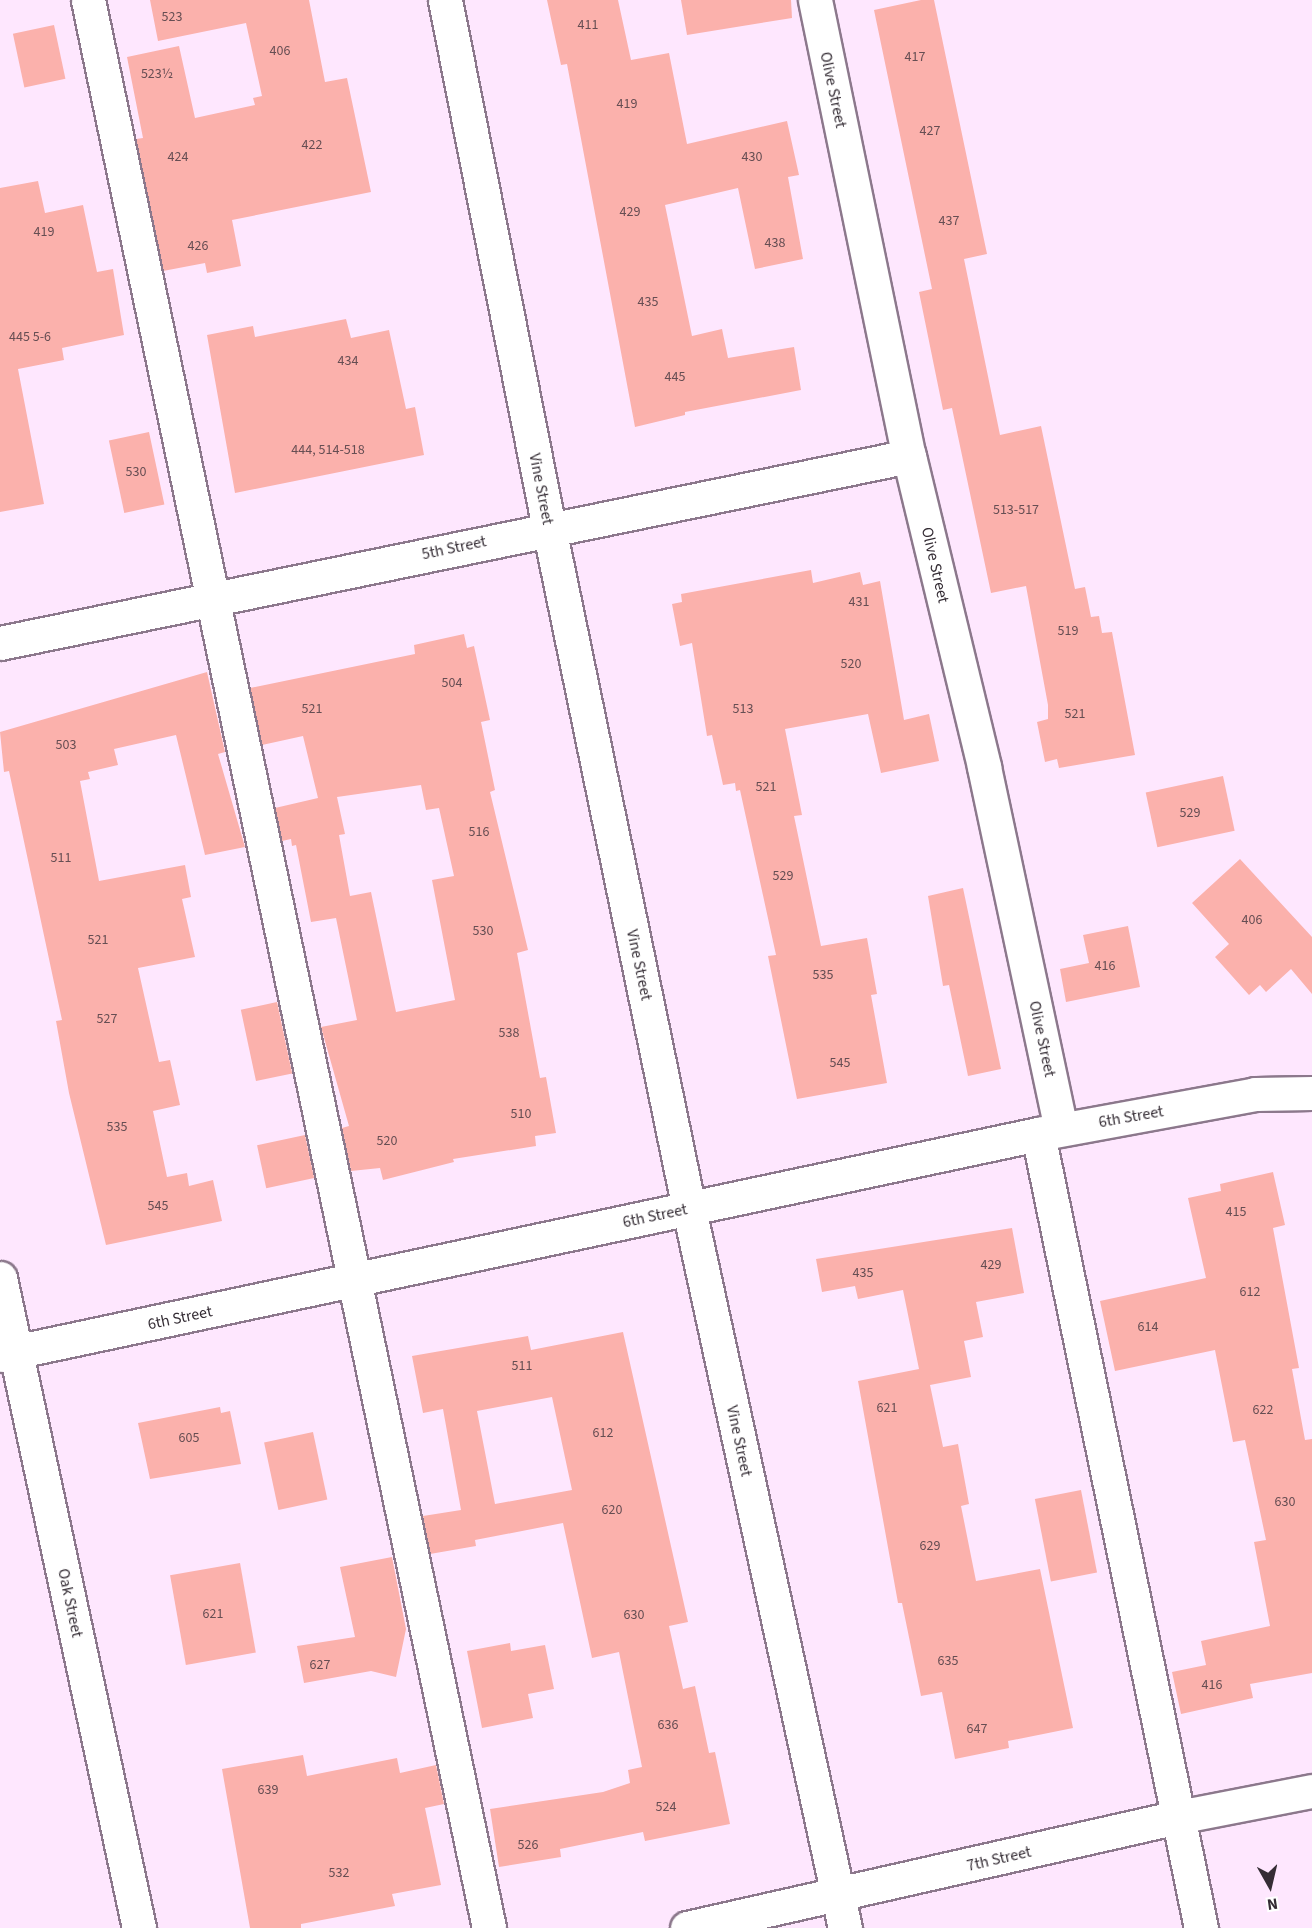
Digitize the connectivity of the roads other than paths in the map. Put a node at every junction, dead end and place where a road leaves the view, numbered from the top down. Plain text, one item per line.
1 (88, 0) edge
2 (445, 0) edge
3 (815, 0) edge
4 (909, 456) junction
5 (549, 528) junction
6 (211, 598) junction
7 (0, 643) edge
8 (1312, 1093) edge
9 (1049, 1132) junction
10 (689, 1209) junction
11 (0, 1278) edge
12 (356, 1281) junction
13 (8, 1353) edge
14 (1312, 1791) edge
15 (1178, 1816) junction
16 (842, 1912) edge
17 (139, 1928) edge
18 (489, 1928) edge
19 (687, 1928) edge
20 (1201, 1928) edge

1 - 6 street
2 - 5 street, Vine Street
3 - 4 street, Olive Street
4 - 5 street, 5th Street
4 - 9 street, Olive Street
5 - 6 street, 5th Street
5 - 10 street, Vine Street
6 - 7 street, 5th Street
6 - 12 street
8 - 9 street, 6th Street
9 - 10 street, 6th Street
9 - 15 street, Olive Street
10 - 12 street, 6th Street
10 - 16 street, Vine Street
11 - 13 street, Oak Street
12 - 13 street, 6th Street
12 - 18 street
13 - 17 street, Oak Street
14 - 15 street, 7th Street
15 - 16 street, 7th Street
15 - 20 street, Olive Street
16 - 19 street, 7th Street

